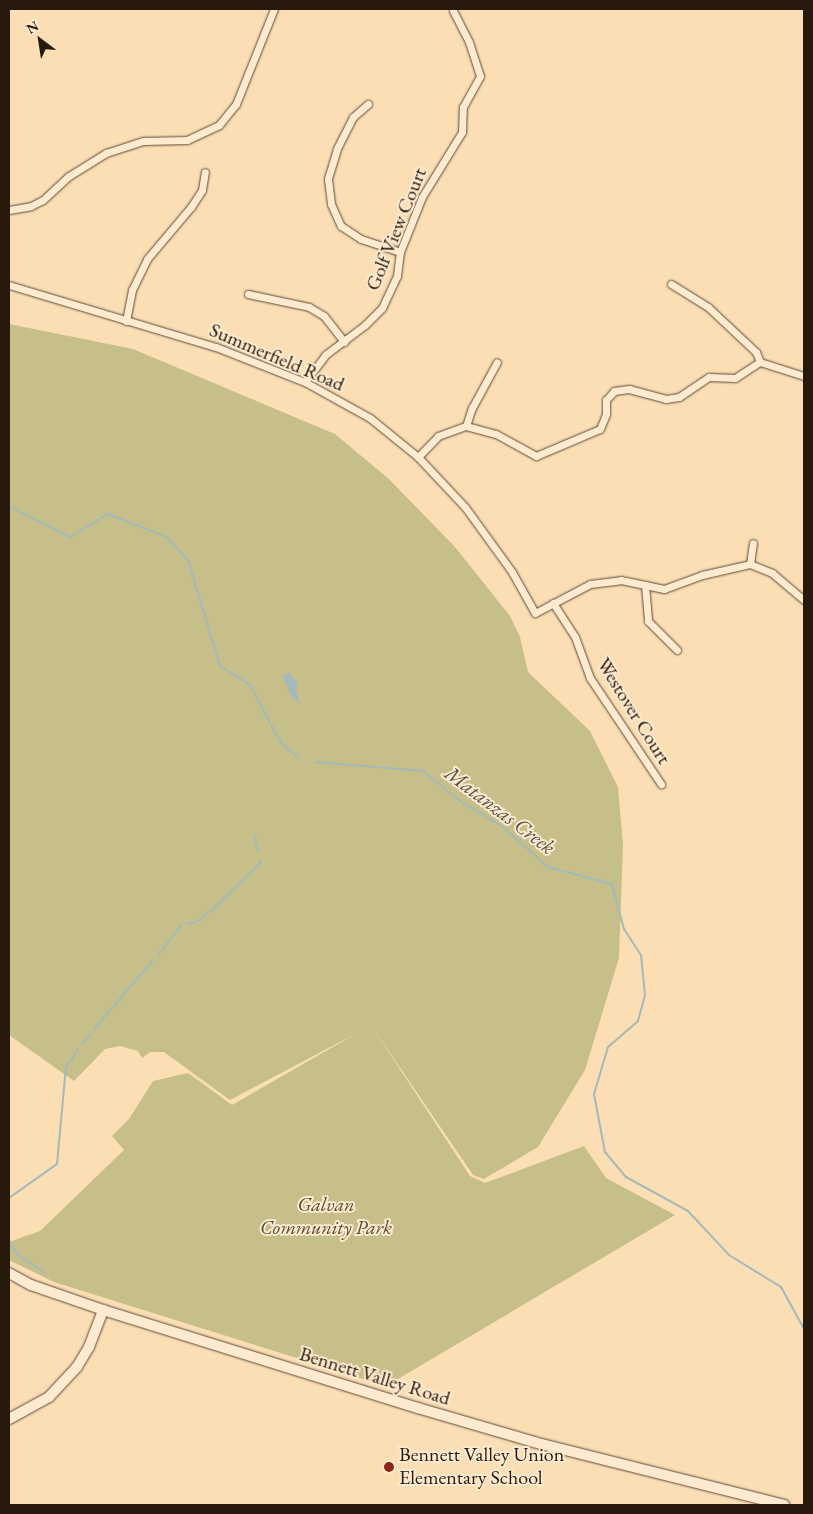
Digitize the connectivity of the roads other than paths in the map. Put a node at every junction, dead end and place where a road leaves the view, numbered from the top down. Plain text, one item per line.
1 (274, 9) edge
2 (453, 12) dead end
3 (368, 104) dead end
4 (205, 172) dead end
5 (9, 210) edge
6 (400, 252) junction
7 (671, 284) dead end
8 (9, 285) edge
9 (248, 294) dead end
10 (126, 320) junction
11 (344, 342) junction
12 (497, 362) dead end
13 (760, 362) junction
14 (804, 376) edge
15 (305, 382) junction
16 (466, 426) junction
17 (418, 457) junction
18 (753, 543) dead end
19 (750, 564) junction
20 (645, 585) junction
21 (804, 600) edge
22 (553, 603) junction
23 (678, 650) dead end
24 (660, 784) dead end
25 (9, 1273) edge
26 (103, 1310) junction
27 (9, 1419) edge
28 (760, 1503) edge
29 (784, 1505) edge

1 - 5 street
2 - 6 street, Golf View Court
3 - 6 street
4 - 10 street
6 - 11 street, Golf View Court
7 - 13 street
8 - 10 street, Summerfield Road
9 - 11 street
10 - 15 street, Summerfield Road
11 - 15 street, Golf View Court
12 - 16 street
13 - 14 street
13 - 16 street
15 - 17 street, Summerfield Road
16 - 17 street
17 - 22 street, Summerfield Road
18 - 19 street
19 - 20 street
19 - 21 street
20 - 22 street
20 - 23 street
22 - 24 street, Westover Court
25 - 26 street, Bennett Valley Road
26 - 27 street
26 - 28 street, Bennett Valley Road
28 - 29 street, Bennett Valley Road

